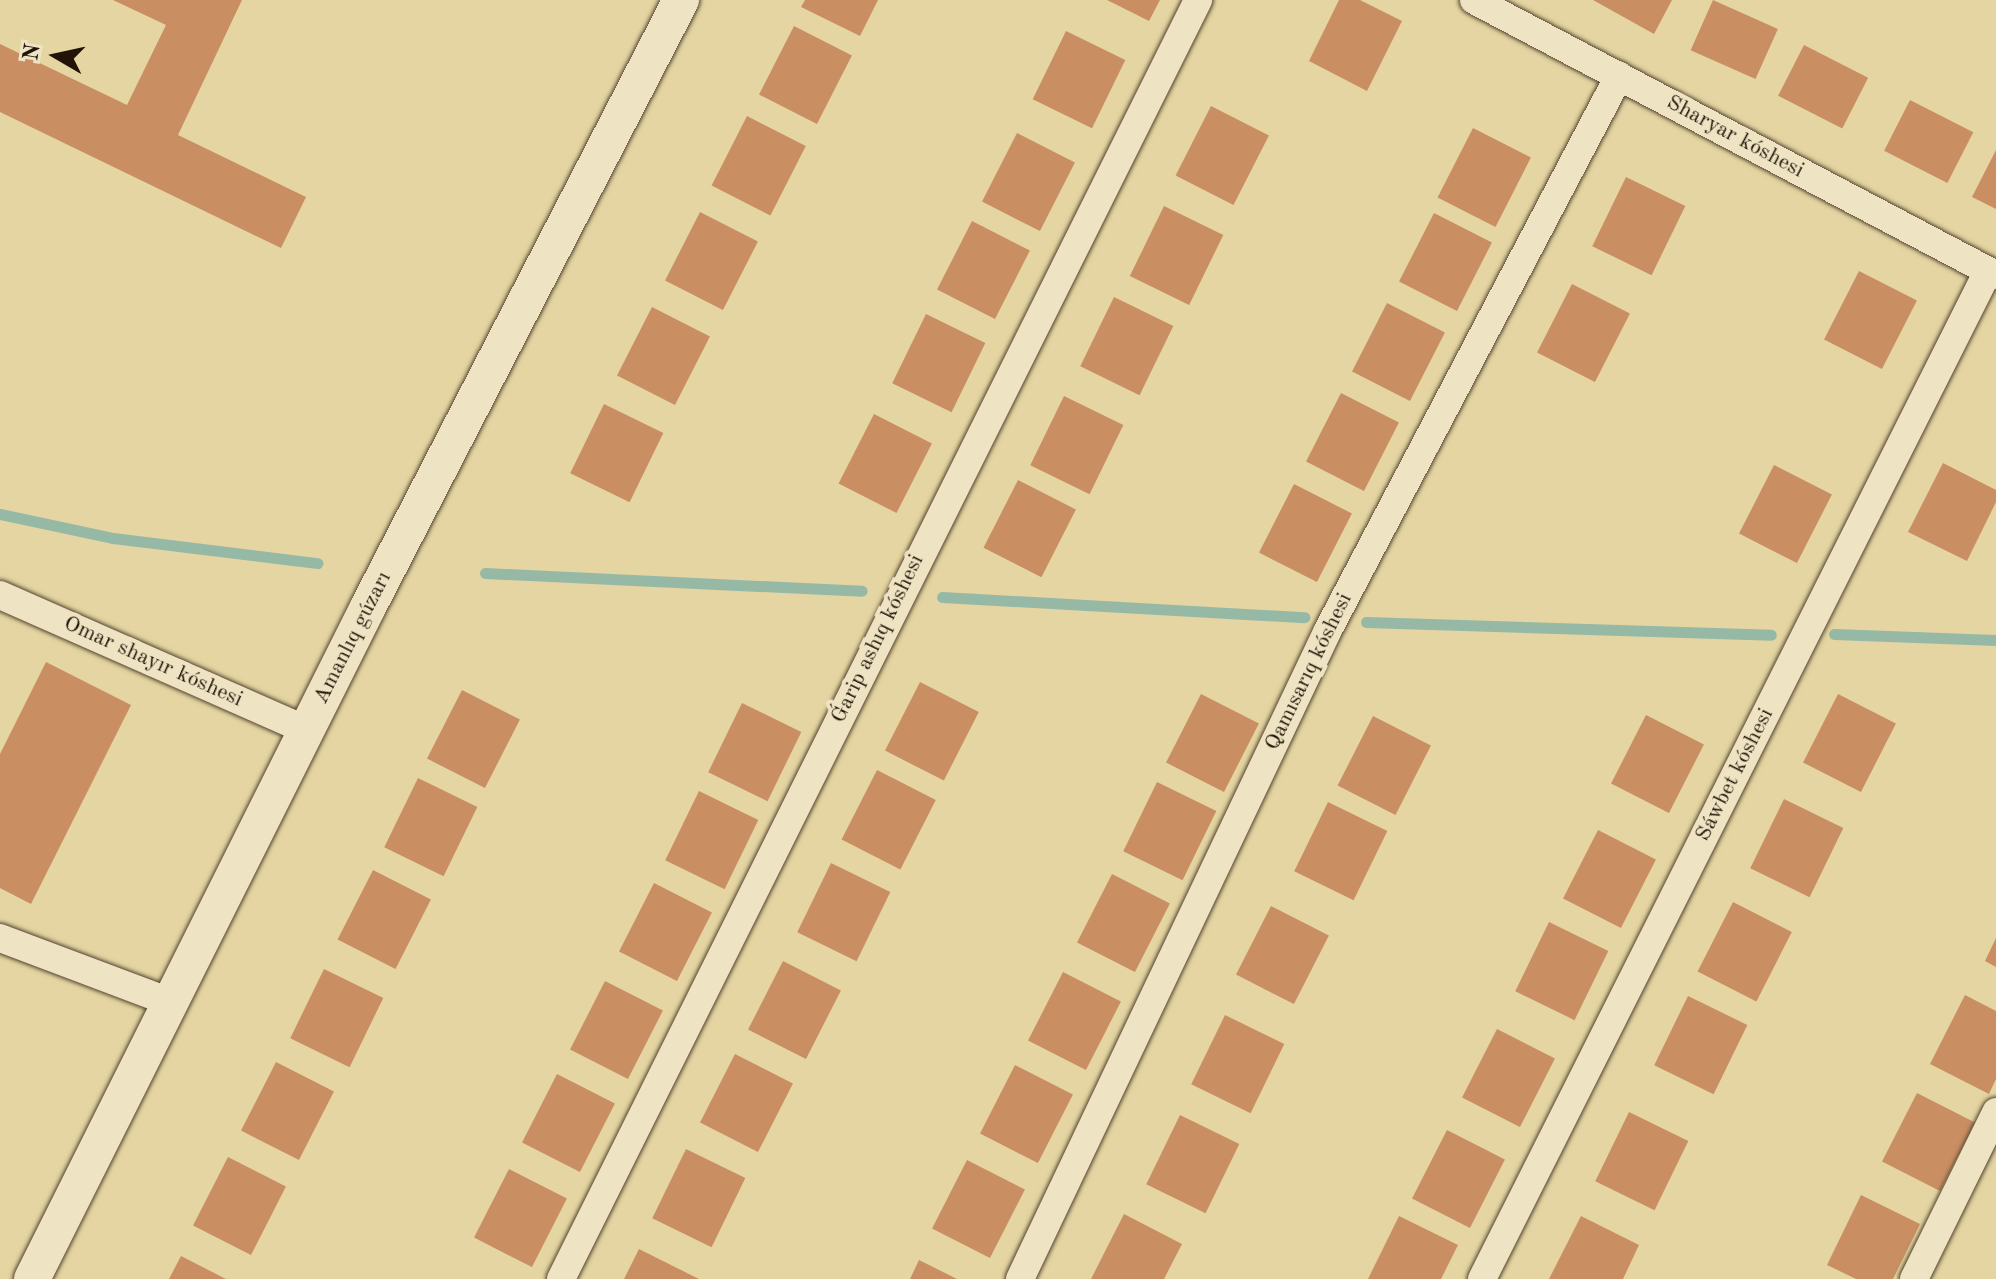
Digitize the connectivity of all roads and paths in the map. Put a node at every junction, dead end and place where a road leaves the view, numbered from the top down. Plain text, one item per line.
1 (681, 0) edge
2 (1198, 0) edge
3 (1474, 0) edge
4 (1619, 76) junction
5 (1992, 273) edge
6 (0, 595) edge
7 (306, 730) junction
8 (0, 938) edge
9 (170, 1002) junction
10 (1996, 1112) edge
11 (32, 1279) edge
12 (561, 1279) edge
13 (1020, 1279) edge
14 (1482, 1279) edge
15 (1914, 1279) edge

1 - 7 street, Amanlıq gúzarı
2 - 12 street, Ǵarip ashıq kóshesi
3 - 4 street, Sharyar kóshesi
4 - 5 street, Sharyar kóshesi
4 - 13 street, Qamısarıq kóshesi
5 - 14 street, Sáwbet kóshesi
6 - 7 street, Omar shayır kóshesi
7 - 9 street, Amanlıq gúzarı
8 - 9 street
9 - 11 street, Amanlıq gúzarı
10 - 15 street

